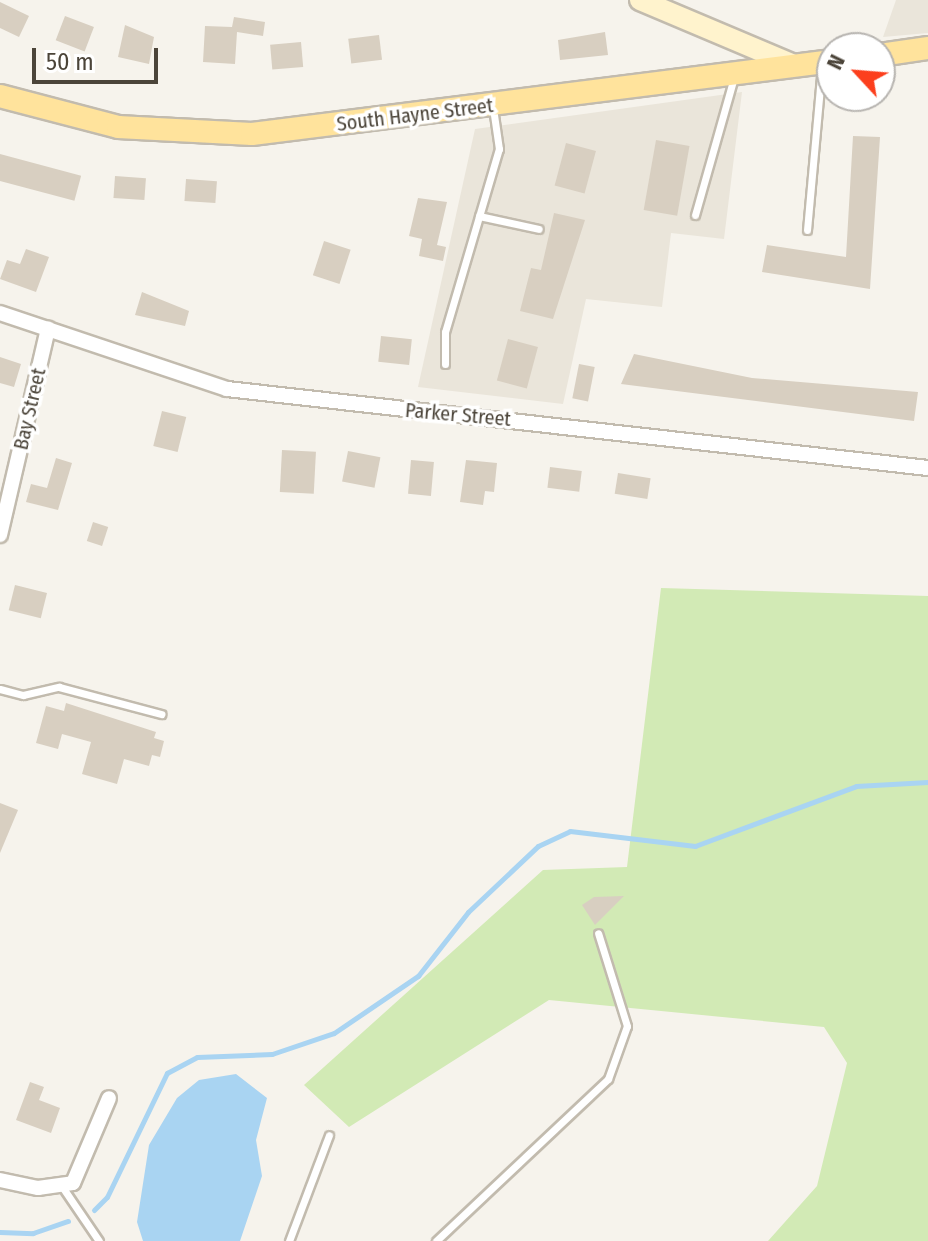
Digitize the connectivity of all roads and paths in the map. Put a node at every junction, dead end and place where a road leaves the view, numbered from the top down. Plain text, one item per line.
1 (640, 0) edge
2 (928, 48) edge
3 (896, 53) edge
4 (816, 63) edge
5 (796, 66) junction
6 (735, 74) junction
7 (0, 96) edge
8 (492, 106) junction
9 (821, 112) edge
10 (695, 215) dead end
11 (479, 216) junction
12 (539, 229) dead end
13 (807, 230) dead end
14 (0, 313) edge
15 (48, 328) junction
16 (445, 364) dead end
17 (928, 468) edge
18 (0, 535) edge
19 (0, 689) edge
20 (161, 714) dead end
21 (598, 933) dead end
22 (109, 1098) dead end
23 (329, 1135) dead end
24 (0, 1180) edge
25 (63, 1188) junction
26 (99, 1241) edge
27 (289, 1241) edge
28 (436, 1241) edge

1 - 5 street
2 - 3 main road
4 - 5 main road, South Hayne Street
5 - 6 main road, South Hayne Street
6 - 8 main road, South Hayne Street
6 - 10 lane
7 - 8 main road, South Hayne Street
8 - 11 lane
9 - 13 lane
11 - 12 lane
11 - 16 lane
14 - 15 street, Parker Street
15 - 17 street, Parker Street
15 - 18 street, Bay Street
19 - 20 lane
21 - 28 lane
22 - 25 street
23 - 27 lane
24 - 25 street
25 - 26 lane

